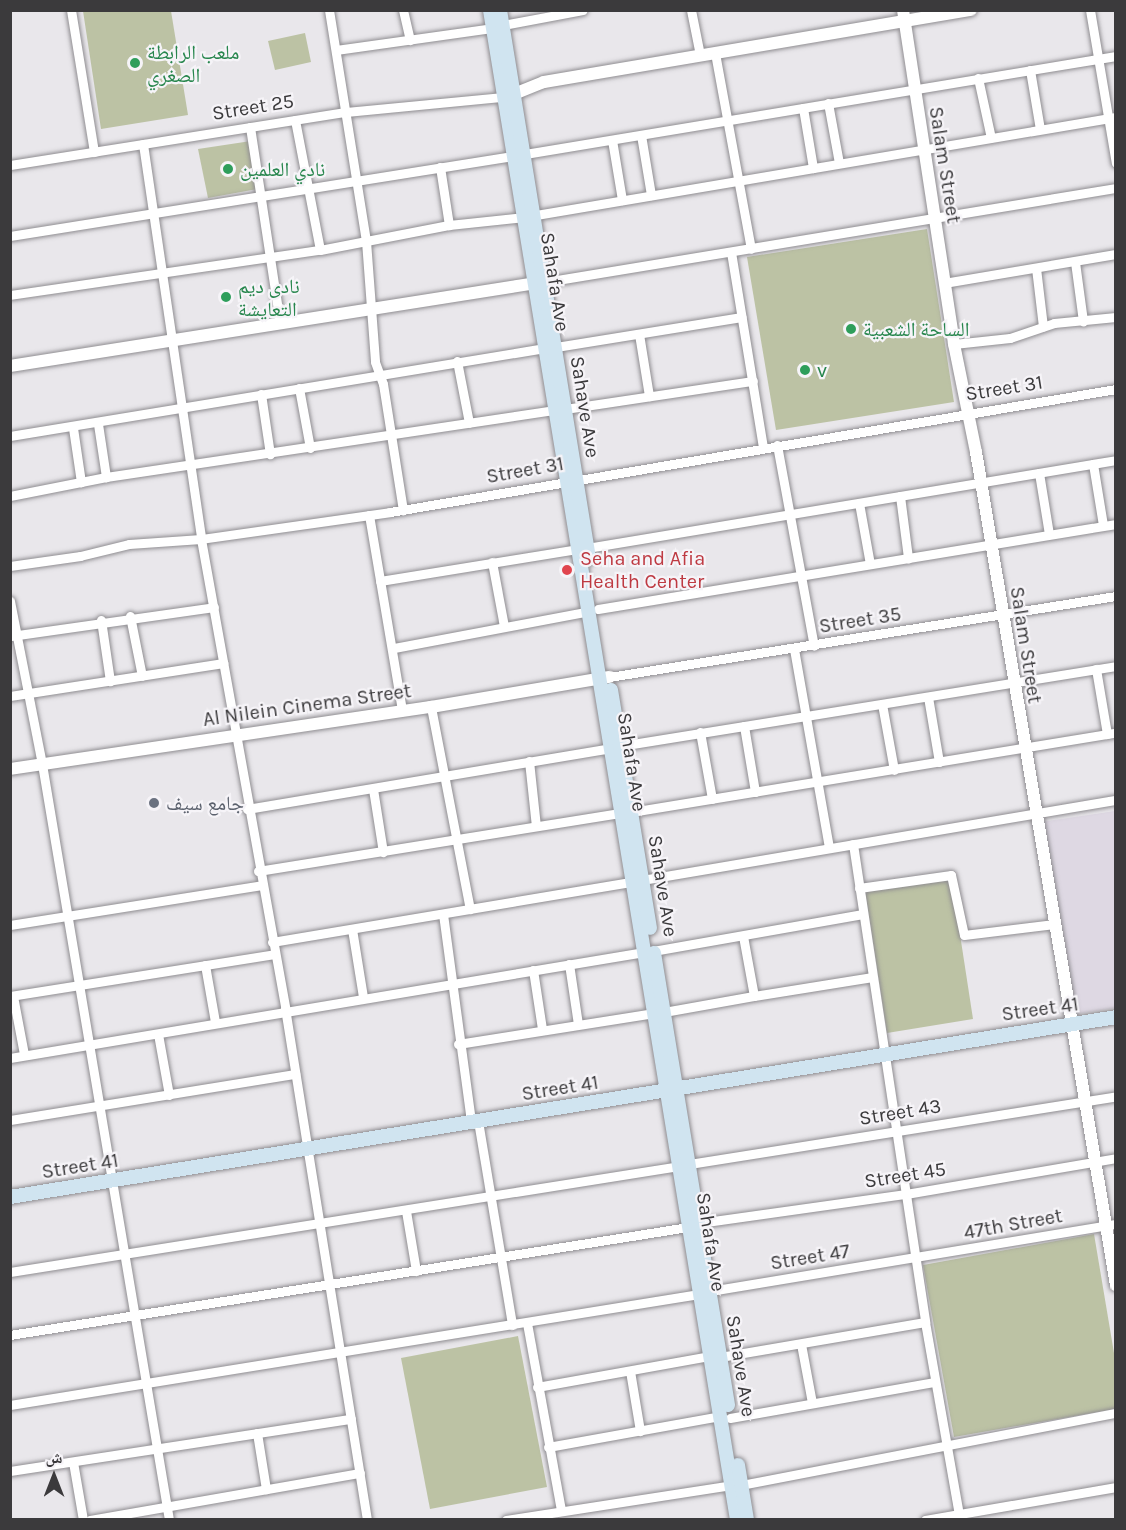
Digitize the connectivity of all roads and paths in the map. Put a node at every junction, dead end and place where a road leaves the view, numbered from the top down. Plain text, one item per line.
1 (71, 10) edge
2 (329, 10) edge
3 (403, 10) edge
4 (490, 10) edge
5 (500, 10) edge
6 (691, 10) edge
7 (971, 10) edge
8 (1090, 10) edge
9 (577, 11) edge
10 (904, 16) edge
11 (498, 27) junction
12 (410, 40) junction
13 (336, 50) junction
14 (715, 53) junction
15 (700, 56) junction
16 (1116, 56) edge
17 (1098, 58) junction
18 (1030, 70) junction
19 (978, 78) junction
20 (913, 89) junction
21 (508, 95) junction
22 (828, 103) junction
23 (803, 108) junction
24 (346, 112) junction
25 (1112, 118) edge
26 (295, 120) junction
27 (728, 120) junction
28 (250, 128) junction
29 (1040, 129) junction
30 (640, 135) junction
31 (991, 138) junction
32 (612, 140) junction
33 (142, 144) junction
34 (923, 149) junction
35 (94, 152) junction
36 (519, 155) junction
37 (839, 163) junction
38 (1116, 163) edge
39 (10, 165) edge
40 (440, 166) junction
41 (813, 168) junction
42 (356, 179) junction
43 (739, 180) junction
44 (308, 188) junction
45 (1116, 188) edge
46 (651, 195) junction
47 (261, 196) junction
48 (622, 200) junction
49 (153, 214) junction
50 (530, 216) junction
51 (935, 217) junction
52 (449, 225) junction
53 (10, 236) edge
54 (366, 241) junction
55 (751, 249) junction
56 (320, 250) junction
57 (731, 252) junction
58 (1116, 254) edge
59 (270, 257) junction
60 (1075, 262) junction
61 (1036, 268) junction
62 (162, 272) junction
63 (540, 283) junction
64 (944, 283) junction
65 (10, 295) edge
66 (370, 310) junction
67 (742, 317) junction
68 (1116, 317) edge
69 (1083, 321) junction
70 (280, 323) junction
71 (1043, 327) junction
72 (639, 334) junction
73 (171, 341) junction
74 (954, 344) junction
75 (551, 348) junction
76 (457, 362) junction
77 (10, 366) edge
78 (378, 375) junction
79 (753, 381) junction
80 (299, 388) junction
81 (1116, 389) edge
82 (261, 394) junction
83 (649, 396) junction
84 (181, 407) junction
85 (560, 410) junction
86 (968, 412) junction
87 (469, 423) junction
88 (98, 424) junction
89 (73, 428) junction
90 (391, 435) junction
91 (10, 436) edge
92 (777, 445) junction
93 (763, 447) junction
94 (310, 448) junction
95 (270, 454) junction
96 (1116, 460) edge
97 (1094, 464) junction
98 (189, 467) junction
99 (1039, 473) junction
100 (106, 477) junction
101 (572, 480) junction
102 (81, 482) junction
103 (980, 483) junction
104 (10, 496) edge
105 (900, 496) junction
106 (859, 503) junction
107 (403, 510) junction
108 (790, 514) junction
109 (369, 515) junction
110 (1116, 524) edge
111 (1103, 525) junction
112 (1049, 534) junction
113 (201, 540) junction
114 (989, 545) junction
115 (583, 548) junction
116 (908, 558) junction
117 (492, 562) junction
118 (870, 564) junction
119 (10, 566) edge
120 (801, 576) junction
121 (380, 581) junction
122 (1116, 596) edge
123 (10, 601) edge
124 (214, 607) junction
125 (594, 610) junction
126 (1001, 615) junction
127 (130, 616) junction
128 (101, 620) junction
129 (504, 626) junction
130 (13, 635) edge
131 (814, 646) junction
132 (394, 648) junction
133 (794, 649) junction
134 (223, 663) junction
135 (1116, 666) edge
136 (1096, 669) junction
137 (142, 676) junction
138 (604, 677) junction
139 (110, 681) junction
140 (1012, 683) junction
141 (27, 693) junction
142 (10, 696) edge
143 (928, 697) junction
144 (882, 704) junction
145 (431, 707) junction
146 (402, 711) junction
147 (807, 715) junction
148 (744, 726) junction
149 (700, 732) junction
150 (1111, 733) edge
151 (234, 735) junction
152 (615, 747) junction
153 (1023, 748) junction
154 (529, 761) junction
155 (939, 762) junction
156 (42, 764) junction
157 (10, 769) edge
158 (894, 770) junction
159 (445, 775) junction
160 (817, 782) junction
161 (373, 789) junction
162 (755, 792) junction
163 (712, 799) junction
164 (1116, 800) edge
165 (246, 808) junction
166 (1034, 812) junction
167 (626, 813) junction
168 (536, 826) junction
169 (458, 840) junction
170 (853, 844) junction
171 (829, 848) junction
172 (383, 852) junction
173 (258, 871) junction
174 (637, 881) junction
175 (262, 885) junction
176 (859, 888) junction
177 (470, 909) junction
178 (442, 914) junction
179 (864, 914) junction
180 (67, 916) junction
181 (1054, 924) junction
182 (10, 926) edge
183 (352, 929) junction
184 (743, 936) junction
185 (272, 942) junction
186 (649, 951) junction
187 (274, 954) junction
188 (569, 964) junction
189 (205, 965) junction
190 (533, 970) junction
191 (872, 977) junction
192 (454, 982) junction
193 (78, 985) junction
194 (12, 996) edge
195 (754, 996) junction
196 (363, 997) junction
197 (285, 1011) junction
198 (659, 1012) junction
199 (1116, 1017) edge
200 (215, 1022) junction
201 (578, 1024) junction
202 (1070, 1024) junction
203 (542, 1029) junction
204 (158, 1034) junction
205 (458, 1044) junction
206 (88, 1045) junction
207 (884, 1053) junction
208 (24, 1054) junction
209 (10, 1058) edge
210 (295, 1074) junction
211 (672, 1090) junction
212 (170, 1095) junction
213 (1116, 1096) edge
214 (1084, 1102) junction
215 (100, 1106) junction
216 (10, 1120) edge
217 (474, 1121) junction
218 (895, 1131) junction
219 (308, 1148) junction
220 (1116, 1158) edge
221 (1095, 1161) junction
222 (684, 1165) junction
223 (112, 1180) junction
224 (906, 1194) junction
225 (491, 1195) junction
226 (10, 1197) edge
227 (406, 1211) junction
228 (319, 1222) junction
229 (694, 1225) junction
230 (1111, 1225) edge
231 (124, 1253) junction
232 (501, 1258) junction
233 (916, 1259) junction
234 (416, 1271) junction
235 (10, 1272) edge
236 (330, 1284) junction
237 (1116, 1285) edge
238 (705, 1293) junction
239 (134, 1314) junction
240 (925, 1322) junction
241 (527, 1323) junction
242 (513, 1325) junction
243 (10, 1335) edge
244 (801, 1344) junction
245 (340, 1351) junction
246 (715, 1357) junction
247 (630, 1371) junction
248 (146, 1382) junction
249 (935, 1382) junction
250 (537, 1387) junction
251 (812, 1403) junction
252 (10, 1405) edge
253 (1116, 1413) edge
254 (725, 1417) junction
255 (351, 1419) junction
256 (640, 1431) junction
257 (257, 1433) junction
258 (947, 1444) junction
259 (548, 1447) junction
260 (157, 1449) junction
261 (73, 1462) junction
262 (10, 1471) edge
263 (360, 1473) junction
264 (736, 1485) junction
265 (1116, 1487) edge
266 (266, 1489) junction
267 (166, 1507) junction
268 (561, 1511) junction
269 (959, 1516) edge
270 (541, 1517) edge
271 (82, 1520) edge
272 (90, 1520) edge
273 (168, 1520) edge
274 (367, 1520) edge
275 (506, 1520) edge
276 (737, 1520) edge
277 (747, 1520) edge
278 (925, 1520) edge

1 - 35 street
2 - 13 street
3 - 12 street
4 - 11 main road
5 - 11 main road, Sahave Ave
6 - 15 street
7 - 10 street, Street 25
8 - 17 street
9 - 11 street
10 - 14 street, Street 25
10 - 20 street, Salam Street
11 - 12 street
11 - 21 main road, Sahave Ave
12 - 13 street
13 - 24 street
14 - 15 street, Street 25
14 - 27 street
15 - 21 street, Street 25
16 - 17 street
17 - 18 street
17 - 25 street
18 - 19 street
18 - 29 street
19 - 20 street
19 - 31 street
20 - 22 street
20 - 34 street, Salam Street
21 - 24 street, Street 25
21 - 36 main road, Sahave Ave
22 - 23 street
22 - 37 street
23 - 27 street
23 - 41 street
24 - 26 street, Street 25
24 - 42 street
25 - 29 street
25 - 38 street
26 - 28 street, Street 25
26 - 44 street
27 - 30 street
27 - 43 street
28 - 33 street, Street 25
28 - 47 street
29 - 31 street
30 - 32 street
30 - 46 street
31 - 34 street
32 - 36 street
32 - 48 street
33 - 35 street, Street 25
33 - 49 street
34 - 37 street
34 - 51 street, Salam Street
35 - 39 street, Street 25
36 - 40 street
36 - 50 main road, Sahave Ave
37 - 41 street
40 - 42 street
40 - 52 street
41 - 43 street
42 - 44 street
42 - 54 street
43 - 46 street
43 - 55 street
44 - 47 street
44 - 56 street
45 - 51 street
46 - 48 street
47 - 49 street
47 - 59 street
48 - 50 street
49 - 53 street
49 - 62 street
50 - 52 street
50 - 63 main road, Sahave Ave
51 - 55 street
51 - 64 street, Salam Street
52 - 54 street
54 - 56 street
54 - 66 street
55 - 57 street
56 - 59 street
57 - 63 street
57 - 67 street
58 - 60 street
59 - 62 street
59 - 70 street
60 - 61 street
60 - 69 street
61 - 64 street
61 - 71 street
62 - 65 street
62 - 73 street
63 - 66 street
63 - 75 main road, Sahave Ave
64 - 74 street, Salam Street
66 - 70 street
66 - 78 street
67 - 72 street
67 - 79 street
68 - 69 street
69 - 71 street
70 - 73 street
71 - 74 street
72 - 75 street
72 - 83 street
73 - 77 street
73 - 84 street
74 - 86 street, Salam Street
75 - 76 street
75 - 85 main road, Sahave Ave
76 - 78 street
76 - 87 street
78 - 80 street
78 - 90 street
79 - 83 street
79 - 93 street
80 - 82 street
80 - 94 street
81 - 86 street, Street 31
82 - 84 street
82 - 95 street
83 - 85 street
84 - 88 street
84 - 98 street
85 - 87 street
85 - 101 main road, Sahave Ave
86 - 92 street, Street 31
86 - 103 street, Salam Street
87 - 90 street
88 - 89 street
88 - 100 street
89 - 91 street
89 - 102 street
90 - 94 street
90 - 107 street
92 - 93 street, Street 31
92 - 108 street
93 - 101 street, Street 31
94 - 95 street
95 - 98 street
96 - 97 street
97 - 99 street
97 - 111 street
98 - 100 street
98 - 113 street
99 - 103 street
99 - 112 street
100 - 102 street
101 - 107 street, Street 31
101 - 115 main road, Sahave Ave
102 - 104 street
103 - 105 street
103 - 114 street, Salam Street
105 - 106 street
105 - 116 street
106 - 108 street
106 - 118 street
107 - 109 street, Street 31
108 - 115 street
108 - 120 street
109 - 113 street, Street 31
109 - 121 street
110 - 111 street
111 - 112 street
112 - 114 street
113 - 119 street, Street 31
113 - 124 street
114 - 116 street
114 - 126 street, Salam Street
115 - 117 street
115 - 125 main road, Sahave Ave
116 - 118 street
117 - 121 street
117 - 129 street
118 - 120 street
120 - 125 street
120 - 131 street
121 - 132 street
122 - 126 street, Street 35
123 - 130 street
124 - 127 street
124 - 134 street
125 - 129 street
125 - 138 main road, Sahave Ave
126 - 131 street, Street 35
126 - 140 street, Salam Street
127 - 128 street
127 - 137 street
128 - 130 street
128 - 139 street
129 - 132 street
130 - 141 street
131 - 133 street, Street 35
132 - 146 street
133 - 138 street, Street 35
133 - 147 street
134 - 137 street
134 - 151 street
135 - 136 street
136 - 140 street
136 - 150 street
137 - 139 street
138 - 145 street, Al Nilein Cinema Street
138 - 152 main road, Sahave Ave
139 - 141 street
140 - 143 street
140 - 153 street, Salam Street
141 - 142 street
141 - 156 street
143 - 144 street
143 - 155 street
144 - 147 street
144 - 158 street
145 - 146 street, Al Nilein Cinema Street
145 - 159 street
146 - 151 street, Al Nilein Cinema Street
147 - 148 street
147 - 160 street
148 - 149 street
148 - 162 street
149 - 152 street
149 - 163 street
150 - 153 street
151 - 156 street, Al Nilein Cinema Street
151 - 165 street
152 - 154 street
152 - 167 main road, Sahave Ave
153 - 155 street
153 - 166 street, Salam Street
154 - 159 street
154 - 168 street
155 - 158 street
156 - 157 street, Al Nilein Cinema Street
156 - 180 street
158 - 160 street
159 - 161 street
159 - 169 street
160 - 162 street
160 - 171 street
161 - 165 street
161 - 172 street
162 - 163 street
163 - 167 street
164 - 166 street
165 - 173 street
166 - 170 street
166 - 181 street, Salam Street
167 - 168 street
167 - 174 main road, Sahave Ave
168 - 169 street
169 - 172 street
169 - 177 street
170 - 171 street
170 - 176 street
171 - 174 street
172 - 173 street
173 - 175 street
174 - 177 street
174 - 186 main road, Sahave Ave
175 - 180 street
175 - 185 street
176 - 179 street
176 - 181 street
177 - 178 street
178 - 183 street
178 - 192 street
179 - 184 street
179 - 191 street
180 - 182 street
180 - 193 street
181 - 202 street, Salam Street
183 - 185 street
183 - 196 street
184 - 186 street
184 - 195 street
185 - 187 street
186 - 188 street
186 - 198 main road, Sahave Ave
187 - 189 street
187 - 197 street
188 - 190 street
188 - 201 street
189 - 193 street
189 - 200 street
190 - 192 street
190 - 203 street
191 - 195 street
191 - 207 street
192 - 196 street
192 - 205 street
193 - 194 street
193 - 206 street
194 - 208 street
195 - 198 street
196 - 197 street
197 - 200 street
197 - 210 street
198 - 201 street
198 - 211 main road, Sahave Ave
199 - 202 main road, Street 41
200 - 204 street
201 - 203 street
202 - 207 main road, Street 41
202 - 214 street, Salam Street
203 - 205 street
204 - 206 street
204 - 212 street
205 - 217 street
206 - 208 street
206 - 215 street
207 - 211 main road, Street 41
207 - 218 street
208 - 209 street
210 - 212 street
210 - 219 street
211 - 217 main road, Street 41
211 - 222 main road, Sahave Ave
212 - 215 street
213 - 214 street, Street 43
214 - 218 street, Street 43
214 - 221 street, Salam Street
215 - 216 street
215 - 223 street
217 - 219 main road, Street 41
217 - 225 street
218 - 222 street, Street 43
218 - 224 street
219 - 223 main road, Street 41
219 - 228 street
220 - 221 street, Street 45
221 - 224 street, Street 45
221 - 230 street, Salam Street
222 - 225 street, Street 43
222 - 229 main road, Sahave Ave
223 - 226 main road, Street 41
223 - 231 street
224 - 229 street, Street 45
224 - 233 street
225 - 227 street, Street 43
225 - 232 street
227 - 228 street, Street 43
227 - 234 street
228 - 231 street, Street 43
228 - 236 street
229 - 232 street, Street 45
229 - 238 main road, Sahave Ave
230 - 233 street, 47th Street
230 - 237 street, Salam Street
231 - 235 street, Street 43
231 - 239 street
232 - 234 street, Street 45
232 - 242 street
233 - 238 street, Street 47
233 - 240 street
234 - 236 street, Street 45
236 - 239 street, Street 45
236 - 245 street
238 - 241 street, Street 47
238 - 246 main road, Sahave Ave
239 - 243 street, Street 45
239 - 248 street
240 - 244 street
240 - 249 street
241 - 242 street, Street 47
241 - 250 street
242 - 245 street, Street 47
244 - 246 street
244 - 251 street
245 - 248 street, Street 47
245 - 255 street
246 - 247 street
246 - 254 main road, Sahave Ave
247 - 250 street
247 - 256 street
248 - 252 street, Street 47
248 - 260 street
249 - 251 street
249 - 258 street
250 - 259 street
251 - 254 street
253 - 258 street
254 - 256 street
254 - 264 main road, Sahave Ave
255 - 257 street
255 - 263 street
256 - 259 street
257 - 260 street
257 - 266 street
258 - 264 street
258 - 269 street
259 - 268 street
260 - 261 street
260 - 267 street
261 - 262 street
261 - 271 street
263 - 266 street
263 - 274 street
264 - 268 street
264 - 276 main road
264 - 277 main road, Sahave Ave
265 - 269 street
266 - 267 street
267 - 272 street
267 - 273 street
268 - 270 street
269 - 278 street
270 - 275 street

